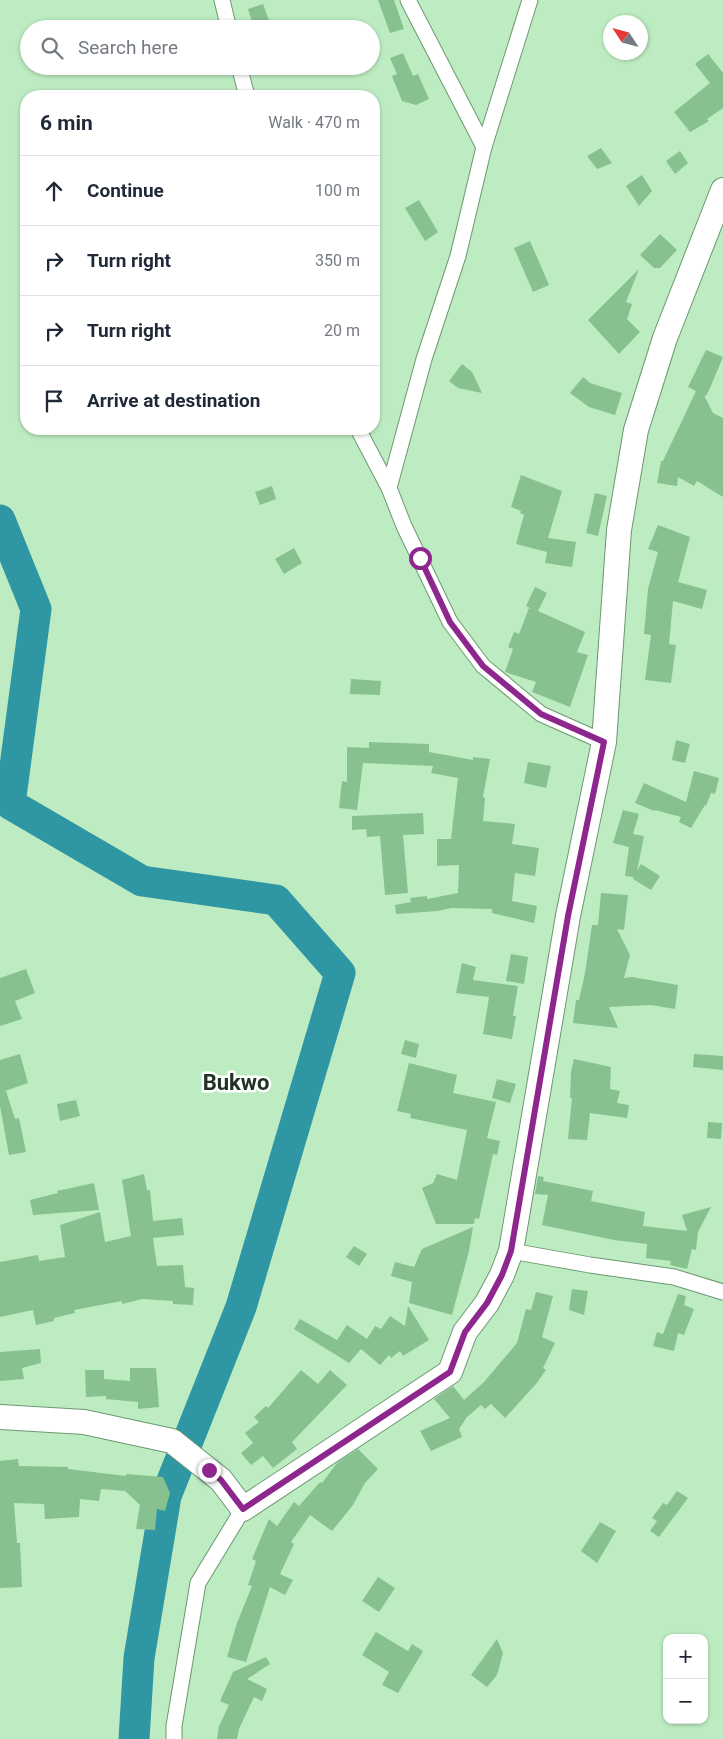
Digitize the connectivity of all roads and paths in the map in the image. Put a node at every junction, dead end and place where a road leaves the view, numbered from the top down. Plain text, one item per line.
1 (222, 0) edge
2 (408, 0) edge
3 (530, 0) edge
4 (227, 20) edge
5 (241, 75) edge
6 (245, 90) edge
7 (484, 147) junction
8 (723, 190) edge
9 (361, 435) edge
10 (390, 488) junction
11 (604, 742) junction
12 (511, 1251) junction
13 (723, 1292) edge
14 (0, 1417) edge
15 (243, 1509) junction
16 (174, 1739) edge

1 - 4 street
2 - 7 street
3 - 7 street
5 - 6 street
7 - 10 street
8 - 11 main road
9 - 10 street
10 - 11 street
11 - 12 main road
12 - 13 street
12 - 15 main road
14 - 15 main road
15 - 16 street

